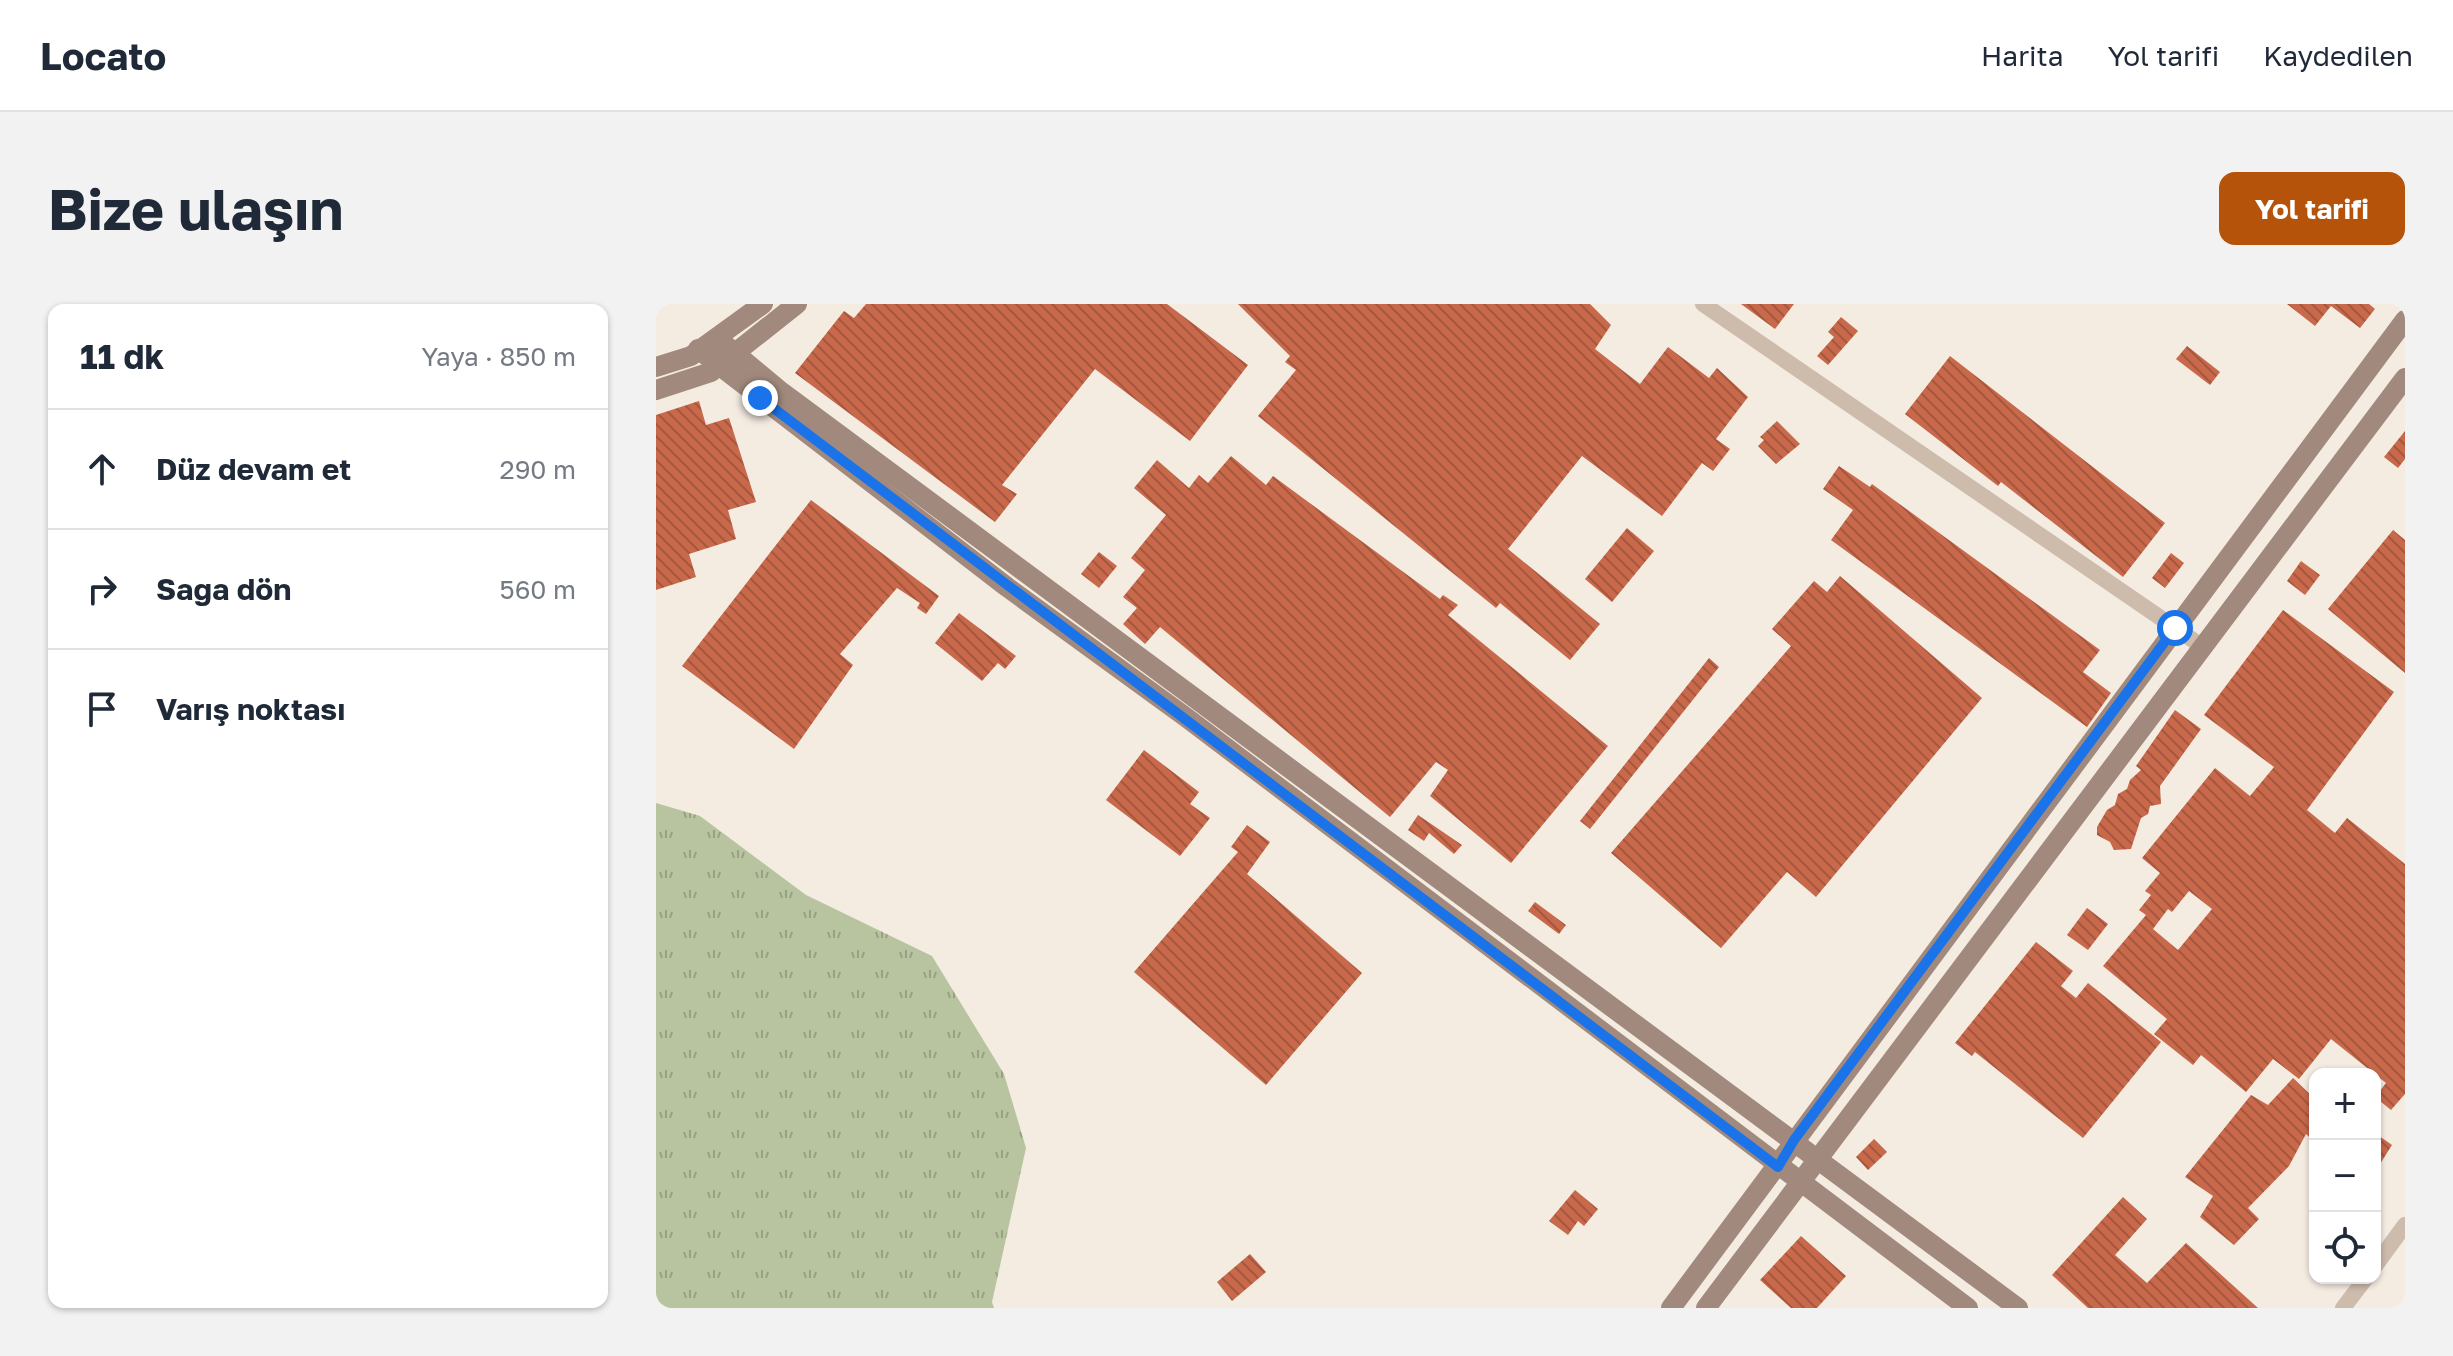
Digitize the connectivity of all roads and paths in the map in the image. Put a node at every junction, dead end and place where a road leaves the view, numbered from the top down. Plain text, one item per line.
1 (763, 304) edge
2 (797, 304) edge
3 (1703, 304) edge
4 (2405, 320) edge
5 (718, 339) junction
6 (698, 349) junction
7 (728, 358) junction
8 (656, 367) edge
9 (2405, 378) edge
10 (656, 390) edge
11 (2175, 628) junction
12 (2203, 647) junction
13 (1794, 1140) junction
14 (1818, 1158) junction
15 (1778, 1167) junction
16 (1799, 1183) junction
17 (2405, 1225) edge
18 (2381, 1258) edge
19 (2361, 1284) edge
20 (1671, 1308) edge
21 (1706, 1308) edge
22 (1968, 1308) edge
23 (2018, 1308) edge
24 (2343, 1308) edge

1 - 5 street
2 - 7 street
3 - 11 street
4 - 11 street
5 - 6 street
5 - 7 street
6 - 7 street
6 - 8 street
7 - 10 street
7 - 13 street
7 - 15 street
9 - 12 street
11 - 12 street
11 - 13 street
12 - 14 street
13 - 14 street
13 - 15 street
14 - 16 street
14 - 23 street
15 - 16 street
15 - 20 street
16 - 21 street
16 - 22 street
17 - 18 street
19 - 24 street

